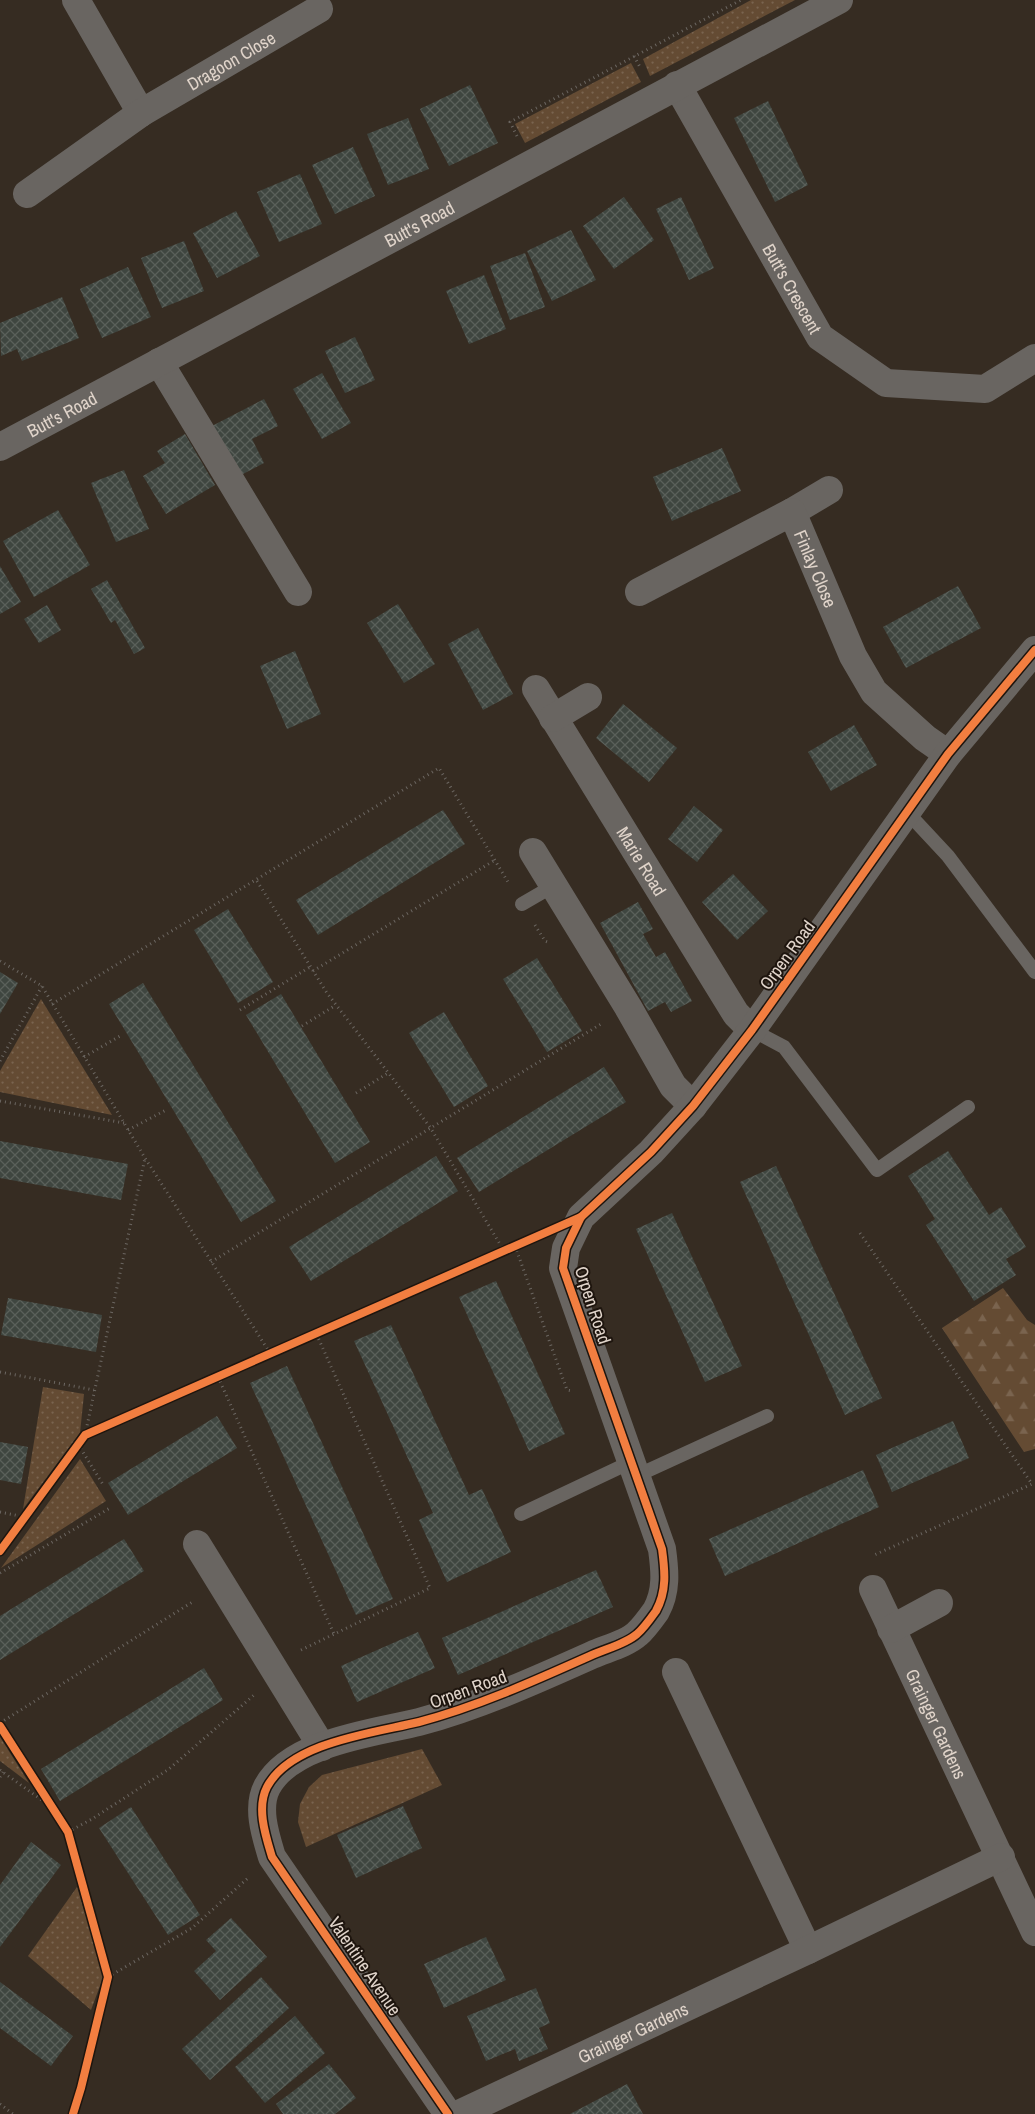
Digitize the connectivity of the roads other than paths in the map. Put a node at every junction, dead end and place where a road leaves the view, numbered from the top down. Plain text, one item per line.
1 (76, 0) edge
2 (839, 0) edge
3 (319, 8) dead end
4 (677, 85) junction
5 (141, 113) junction
6 (27, 194) dead end
7 (1035, 358) edge
8 (159, 362) junction
9 (0, 447) edge
10 (829, 490) dead end
11 (792, 512) junction
12 (298, 592) dead end
13 (639, 592) dead end
14 (1035, 650) edge
15 (536, 689) dead end
16 (588, 697) dead end
17 (553, 718) junction
18 (948, 754) junction
19 (907, 812) junction
20 (533, 852) dead end
21 (553, 886) junction
22 (522, 904) road end
23 (1035, 972) edge
24 (752, 1030) junction
25 (693, 1106) junction
26 (968, 1107) dead end
27 (767, 1416) dead end
28 (634, 1469) junction
29 (521, 1514) dead end
30 (197, 1544) dead end
31 (873, 1589) dead end
32 (939, 1603) dead end
33 (891, 1629) junction
34 (676, 1672) dead end
35 (322, 1746) junction
36 (265, 1832) joint
37 (1001, 1857) junction
38 (1035, 1932) edge
39 (808, 1950) junction
40 (448, 2114) edge
41 (458, 2114) edge

1 - 5 street
2 - 4 street, Butt's Road
3 - 5 street, Dragoon Close
4 - 7 street, Butt's Crescent
4 - 8 street, Butt's Road
5 - 6 street, Dragoon Close
8 - 9 street, Butt's Road
8 - 12 street
10 - 11 street
11 - 13 street, Finlay Close
11 - 18 street, Finlay Close
14 - 18 street, Orpen Road
15 - 17 street, Marie Road
16 - 17 street
17 - 24 street, Marie Road
18 - 19 street, Orpen Road
19 - 23 lane
19 - 24 street, Orpen Road
20 - 21 street
21 - 22 lane
21 - 25 street
24 - 25 street, Orpen Road
24 - 26 lane
25 - 28 street, Orpen Road
27 - 28 lane
28 - 29 lane
28 - 35 street, Orpen Road
30 - 35 street
31 - 33 street, Grainger Gardens
32 - 33 street
33 - 37 street, Grainger Gardens
34 - 39 street
35 - 36 street, Orpen Road
36 - 40 street, Valentine Avenue
37 - 38 street, Grainger Gardens
37 - 39 street, Grainger Gardens
39 - 41 street, Grainger Gardens

